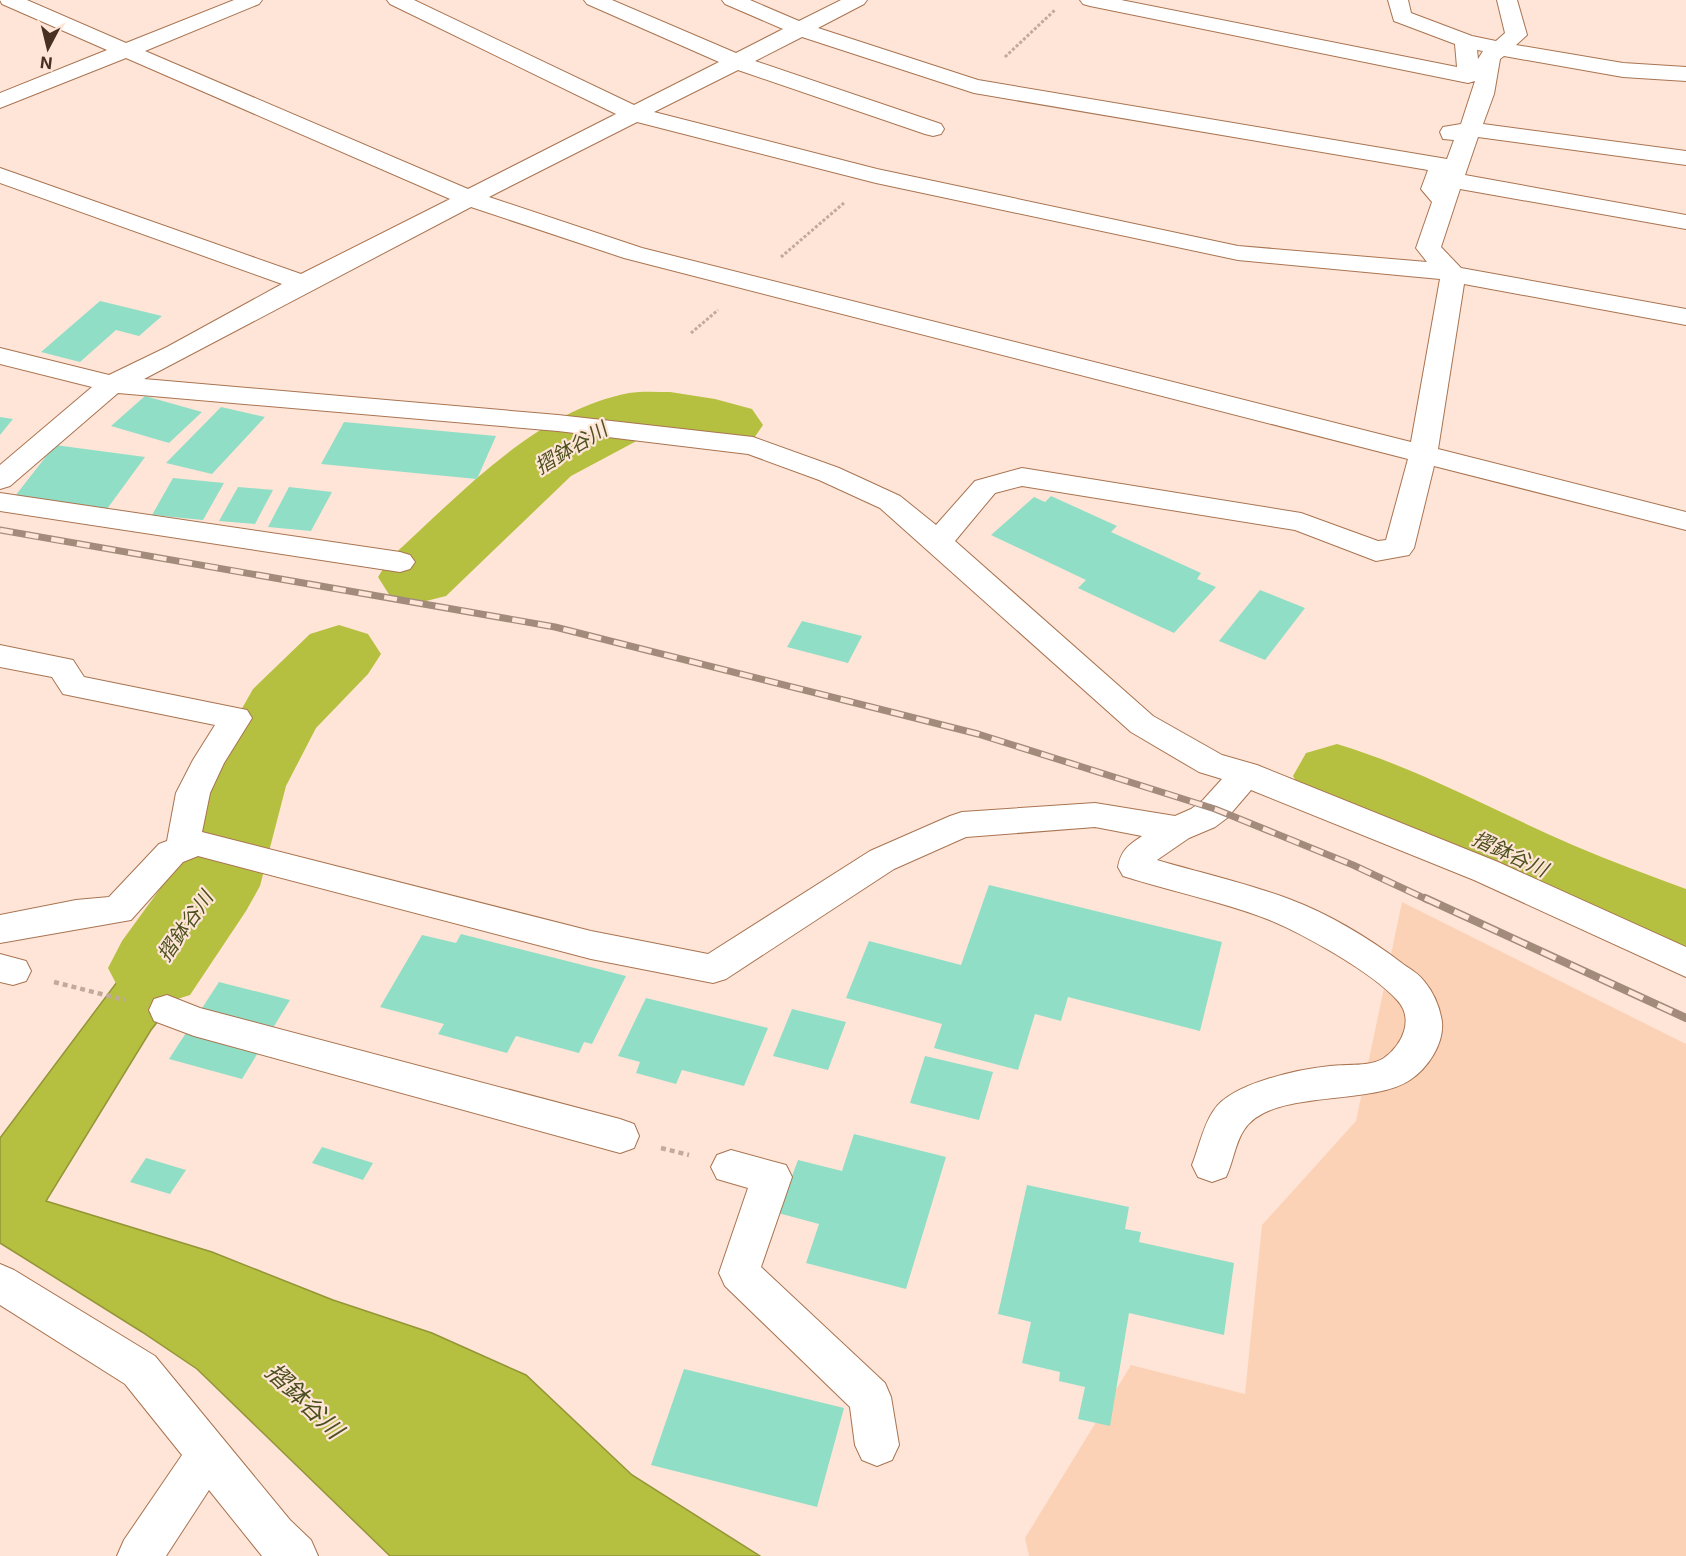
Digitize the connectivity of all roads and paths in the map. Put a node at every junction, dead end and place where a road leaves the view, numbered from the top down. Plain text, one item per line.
1 (9, 0) edge
2 (252, 0) edge
3 (397, 0) edge
4 (594, 0) edge
5 (732, 0) edge
6 (857, 0) edge
7 (1090, 0) edge
8 (1398, 0) edge
9 (1507, 0) edge
10 (800, 29) junction
11 (1466, 41) junction
12 (1500, 48) junction
13 (126, 50) junction
14 (737, 62) junction
15 (1686, 74) edge
16 (0, 101) edge
17 (634, 114) junction
18 (933, 129) dead end
19 (1469, 129) junction
20 (1686, 158) edge
21 (0, 175) edge
22 (1446, 183) junction
23 (471, 199) junction
24 (1686, 222) edge
25 (1453, 274) junction
26 (303, 283) junction
27 (1686, 316) edge
28 (0, 356) edge
29 (112, 384) junction
30 (1423, 456) junction
31 (0, 480) edge
32 (0, 502) edge
33 (1686, 520) edge
34 (938, 542) junction
35 (400, 562) dead end
36 (0, 656) edge
37 (1245, 774) junction
38 (1177, 829) junction
39 (190, 846) junction
40 (0, 929) edge
41 (1686, 963) edge
42 (166, 1010) dead end
43 (620, 1136) joint
44 (1212, 1165) dead end
45 (731, 1167) joint
46 (0, 1283) edge
47 (877, 1445) dead end
48 (208, 1454) junction
49 (140, 1556) edge
50 (295, 1556) edge

1 - 13 street
2 - 13 street
3 - 17 street
4 - 14 street
5 - 10 street
6 - 10 street
7 - 11 street
8 - 11 street
9 - 12 street
10 - 14 street
10 - 22 street
11 - 12 street
12 - 15 street
12 - 19 street
13 - 16 street
13 - 23 street
14 - 17 street
14 - 18 street
17 - 23 street
17 - 25 street
19 - 20 street
19 - 22 street
21 - 26 street
22 - 24 street
22 - 25 street
23 - 26 street
23 - 30 street
25 - 27 street
25 - 30 street
26 - 29 street
28 - 29 street
29 - 31 street
29 - 34 street
30 - 33 street
30 - 34 street
32 - 35 street
34 - 37 street
36 - 39 street
37 - 38 street
37 - 41 street
38 - 39 street
38 - 44 street
39 - 40 street
42 - 43 street
43 - 45 path
45 - 47 street
46 - 48 street
48 - 49 street
48 - 50 street

